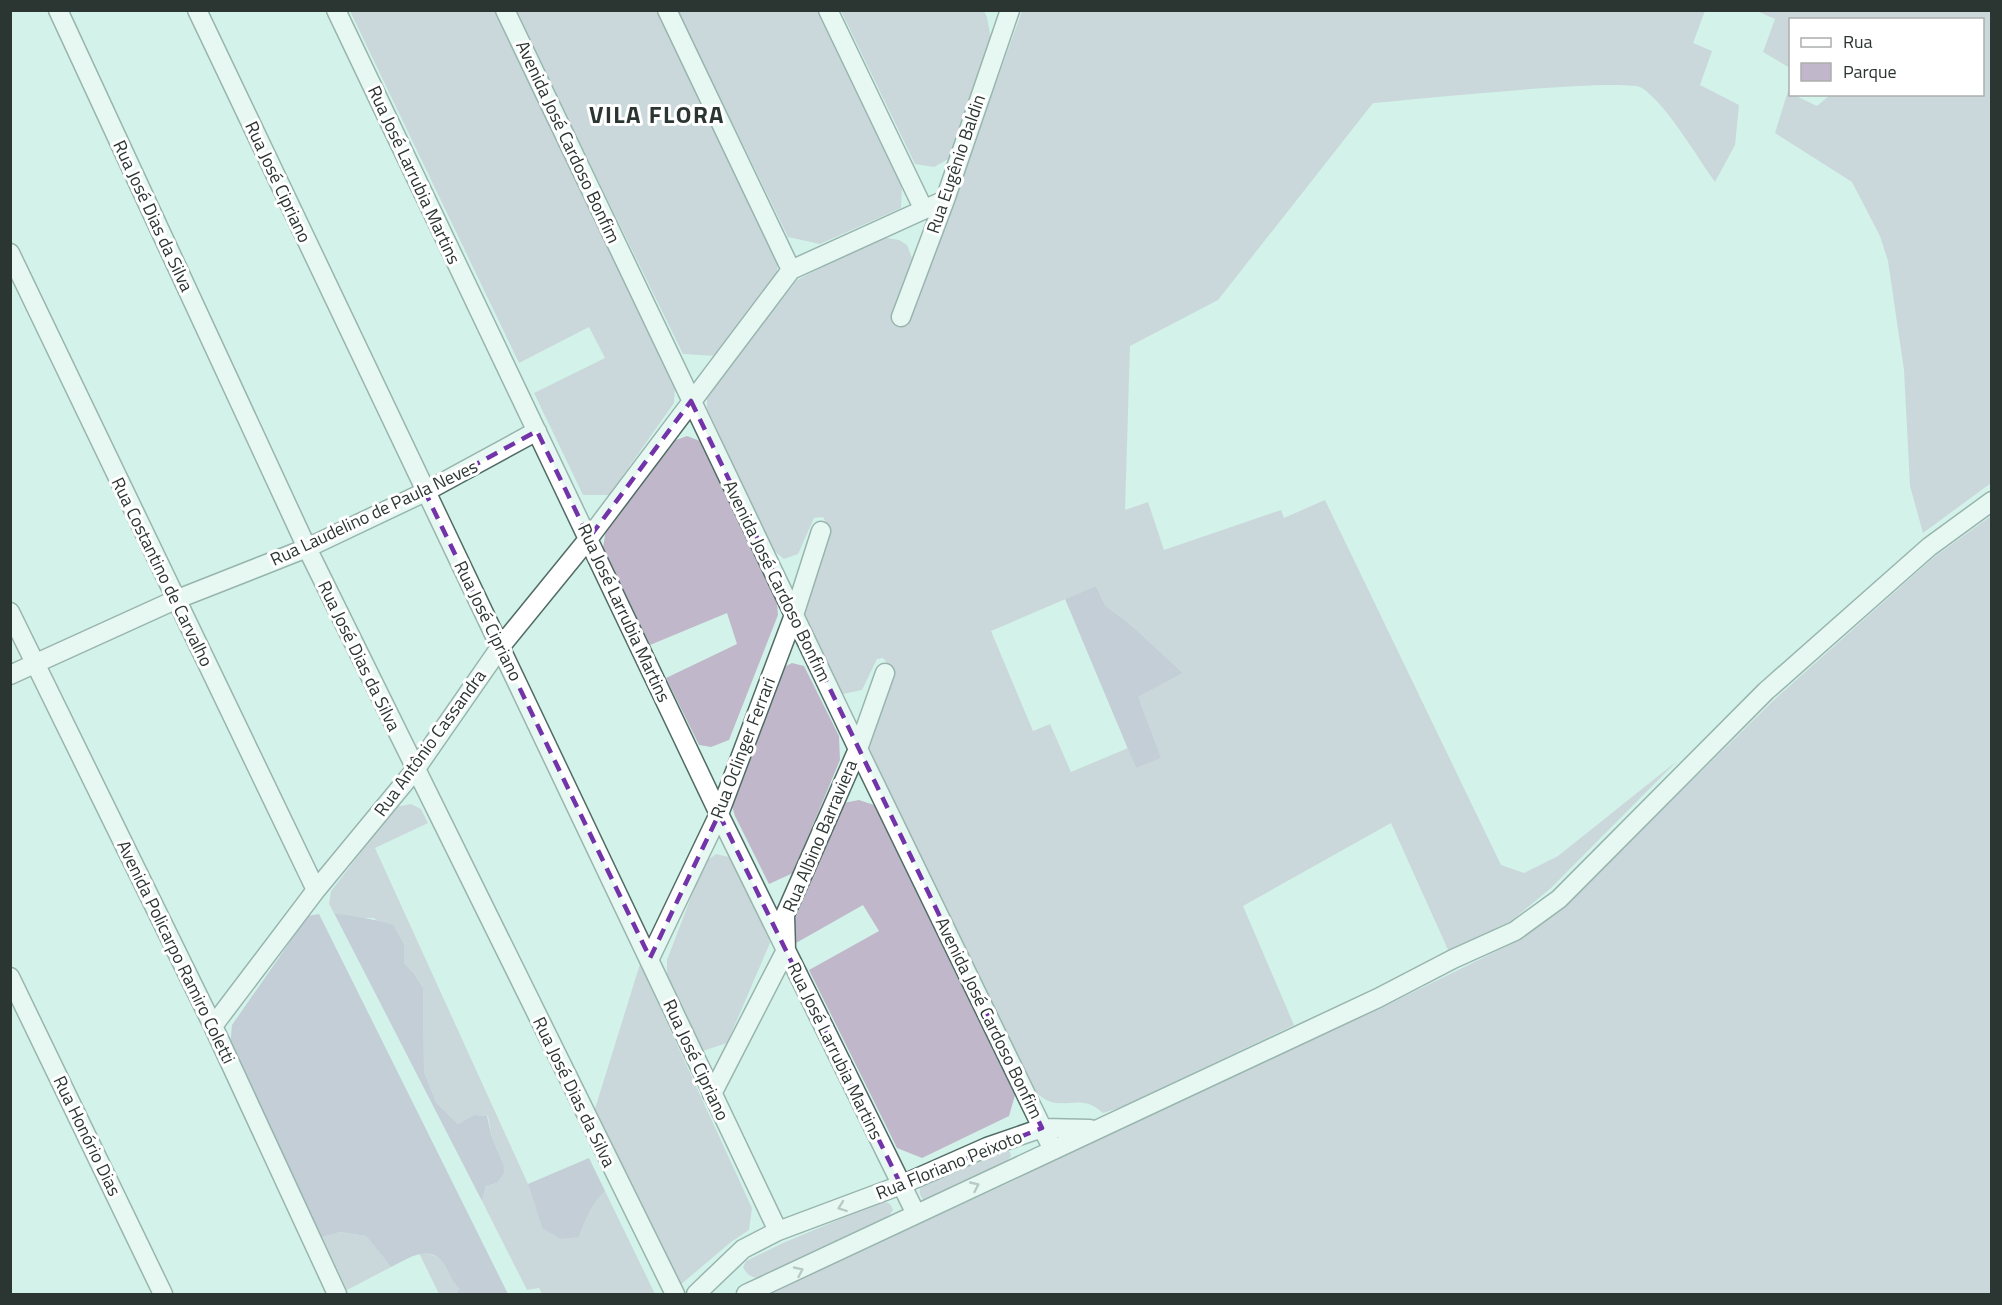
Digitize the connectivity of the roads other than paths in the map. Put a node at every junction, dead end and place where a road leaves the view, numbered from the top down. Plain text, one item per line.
1 (58, 10) edge
2 (197, 10) edge
3 (336, 10) edge
4 (505, 10) edge
5 (667, 10) edge
6 (828, 10) edge
7 (1009, 11) edge
8 (945, 200) junction
9 (923, 208) junction
10 (10, 253) edge
11 (791, 270) junction
12 (901, 317) dead end
13 (691, 401) junction
14 (537, 431) junction
15 (425, 492) junction
16 (1992, 501) edge
17 (821, 531) dead end
18 (589, 538) junction
19 (307, 548) junction
20 (175, 600) junction
21 (10, 612) edge
22 (794, 615) junction
23 (501, 646) junction
24 (35, 664) junction
25 (885, 673) dead end
26 (10, 675) edge
27 (858, 749) junction
28 (415, 770) junction
29 (719, 814) junction
30 (316, 890) junction
31 (786, 950) junction
32 (650, 958) junction
33 (10, 977) edge
34 (213, 1026) junction
35 (712, 1094) junction
36 (1042, 1128) junction
37 (1095, 1129) junction
38 (1053, 1150) junction
39 (901, 1185) junction
40 (916, 1214) junction
41 (778, 1231) junction
42 (163, 1294) edge
43 (337, 1294) edge
44 (675, 1294) edge
45 (696, 1294) edge
46 (746, 1294) edge

1 - 19 street, Rua José Dias da Silva
2 - 15 street, Rua José Cipriano
3 - 14 street, Rua José Larrubia Martins
4 - 13 street, Avenida José Cardoso Bonfim
5 - 11 street
6 - 9 street
7 - 8 street, Rua Eugênio Baldin
8 - 9 street
8 - 12 street, Rua Eugênio Baldin
9 - 11 street
10 - 20 street, Rua Costantino de Carvalho
11 - 13 street, Rua Antônio Cassandra
13 - 18 street, Rua Antônio Cassandra
13 - 22 street, Avenida José Cardoso Bonfim
14 - 15 street, Rua Laudelino de Paula Neves
14 - 18 street, Rua José Larrubia Martins
15 - 19 street, Rua Laudelino de Paula Neves
15 - 23 street, Rua José Cipriano
16 - 37 street
17 - 22 street, Rua Oclinger Ferrari
18 - 23 street, Rua Antônio Cassandra
18 - 29 street, Rua José Larrubia Martins
19 - 20 street, Rua Laudelino de Paula Neves
19 - 28 street, Rua José Dias da Silva
20 - 24 street, Rua Laudelino de Paula Neves
20 - 30 street, Rua Costantino de Carvalho
21 - 24 street, Avenida Policarpo Ramiro Coletti
22 - 27 street, Avenida José Cardoso Bonfim
22 - 29 street, Rua Oclinger Ferrari
23 - 28 street, Rua Antônio Cassandra
23 - 32 street, Rua José Cipriano
24 - 26 street, Rua Laudelino de Paula Neves
24 - 34 street, Avenida Policarpo Ramiro Coletti
25 - 27 street, Rua Albino Barraviera
27 - 31 street, Rua Albino Barraviera
27 - 36 street, Avenida José Cardoso Bonfim
28 - 30 street, Rua Antônio Cassandra
28 - 44 street, Rua José Dias da Silva
29 - 31 street, Rua José Larrubia Martins
29 - 32 street, Rua Oclinger Ferrari
30 - 34 street, Rua Antônio Cassandra
31 - 35 street, Rua Albino Barraviera
31 - 39 street, Rua José Larrubia Martins
32 - 35 street, Rua José Cipriano
33 - 42 street, Rua Honório Dias
34 - 43 street, Avenida Policarpo Ramiro Coletti
35 - 41 street, Rua José Cipriano
36 - 37 street, Rua Floriano Peixoto
36 - 38 street, Avenida José Cardoso Bonfim
36 - 39 street, Rua Floriano Peixoto
37 - 38 street, Rua Floriano Peixoto
40 -> 38 street, Rua Floriano Peixoto
39 - 40 street, Rua José Larrubia Martins
39 -> 41 street, Rua Floriano Peixoto
46 -> 40 street, Rua Floriano Peixoto
41 - 45 street, Rua Floriano Peixoto

